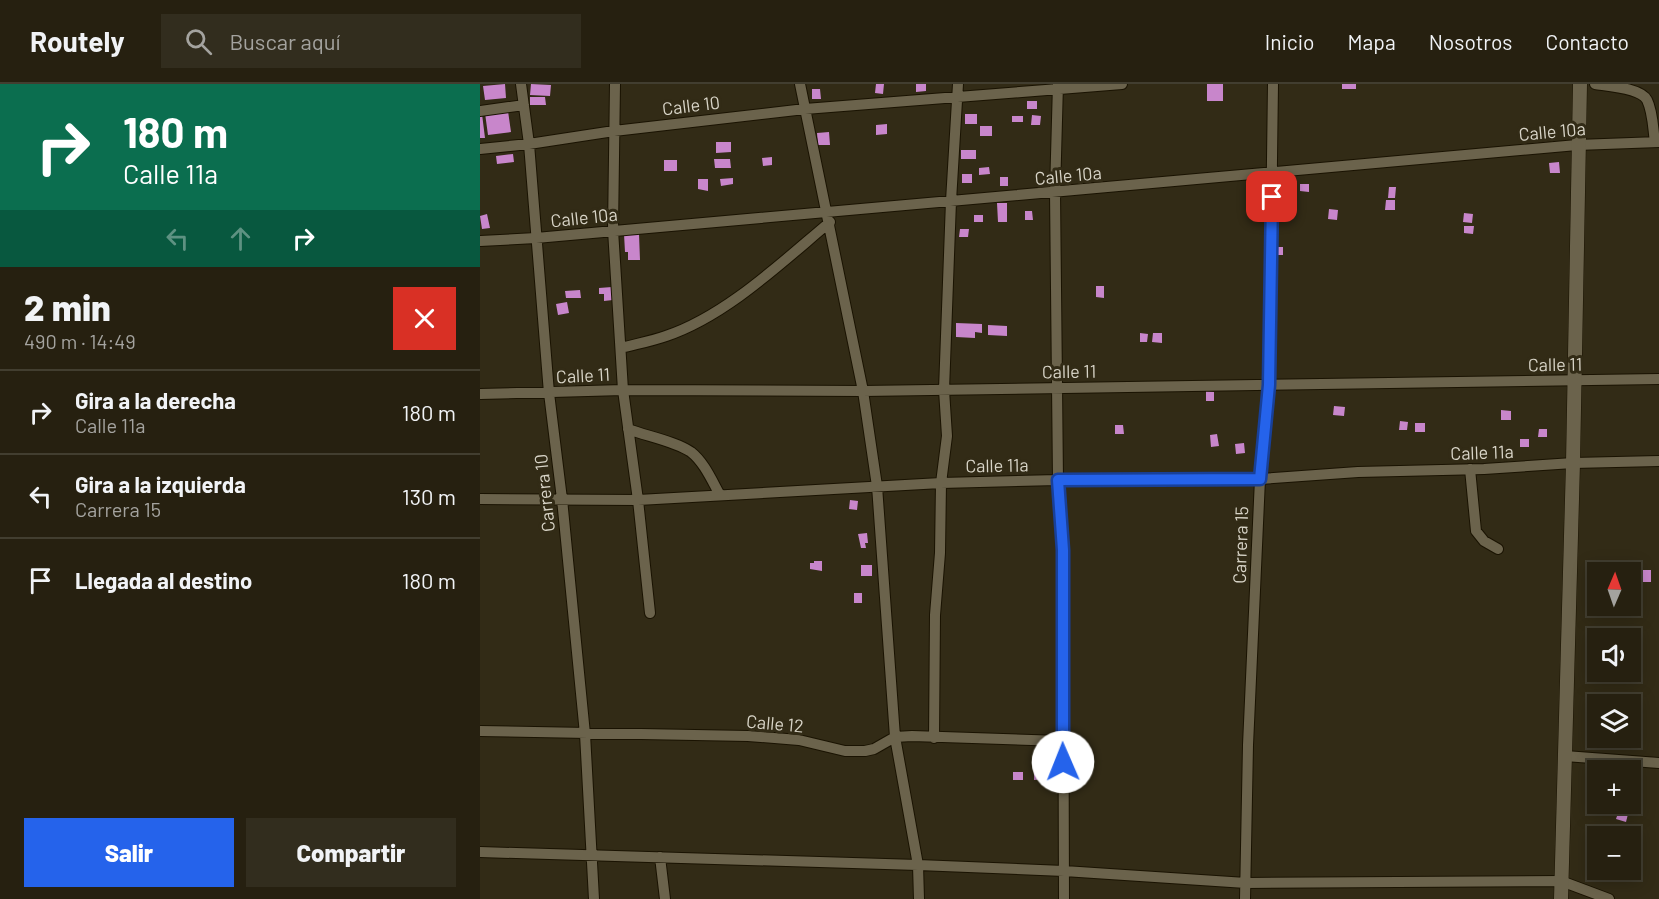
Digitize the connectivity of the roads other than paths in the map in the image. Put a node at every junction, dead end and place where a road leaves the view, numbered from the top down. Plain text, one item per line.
1 (521, 84) edge
2 (615, 84) edge
3 (801, 84) edge
4 (958, 84) edge
5 (1122, 84) edge
6 (1273, 84) edge
7 (1580, 84) edge
8 (1595, 84) edge
9 (1058, 86) edge
10 (958, 97) junction
11 (524, 105) junction
12 (805, 109) junction
13 (480, 111) edge
14 (614, 131) junction
15 (1657, 142) edge
16 (529, 144) junction
17 (1577, 145) junction
18 (480, 149) edge
19 (1272, 173) junction
20 (1055, 192) junction
21 (951, 201) junction
22 (827, 211) junction
23 (830, 222) junction
24 (613, 230) junction
25 (536, 238) junction
26 (480, 241) edge
27 (621, 348) junction
28 (1659, 379) edge
29 (1574, 380) junction
30 (1269, 385) junction
31 (1058, 388) junction
32 (622, 390) junction
33 (944, 390) junction
34 (863, 391) junction
35 (549, 393) junction
36 (480, 394) edge
37 (628, 429) junction
38 (1659, 461) edge
39 (1573, 463) junction
40 (1470, 470) junction
41 (1260, 479) junction
42 (1058, 480) junction
43 (941, 483) junction
44 (877, 486) junction
45 (720, 495) junction
46 (480, 499) edge
47 (562, 499) junction
48 (638, 500) junction
49 (1498, 549) dead end
50 (650, 613) dead end
51 (480, 731) edge
52 (585, 734) junction
53 (895, 737) junction
54 (934, 738) junction
55 (1062, 741) junction
56 (1565, 756) junction
57 (1659, 763) edge
58 (480, 852) edge
59 (590, 855) junction
60 (660, 857) junction
61 (918, 865) junction
62 (1064, 870) junction
63 (1561, 881) junction
64 (1246, 883) junction
65 (594, 899) edge
66 (665, 899) edge
67 (919, 899) edge
68 (1064, 899) edge
69 (1245, 899) edge
70 (1561, 899) edge
71 (1609, 899) edge

1 - 11 street, Carrera 10
2 - 14 street
3 - 12 street
4 - 10 street
5 - 9 street, Calle 10
6 - 19 street, Carrera 15
7 - 17 street
8 - 15 street
9 - 10 street, Calle 10
9 - 20 street
10 - 12 street, Calle 10
10 - 21 street
11 - 13 street
11 - 16 street, Carrera 10
12 - 14 street, Calle 10
12 - 22 street
14 - 16 street, Calle 10
14 - 24 street
15 - 17 street, Calle 10a
16 - 18 street, Calle 10
16 - 25 street, Carrera 10
17 - 19 street, Calle 10a
17 - 29 street
19 - 20 street, Calle 10a
19 - 30 street, Carrera 15
20 - 21 street, Calle 10a
20 - 31 street
21 - 22 street, Calle 10a
21 - 33 street
22 - 23 street
22 - 24 street, Calle 10a
23 - 27 street
23 - 34 street
24 - 25 street, Calle 10a
24 - 27 street
25 - 26 street, Calle 10a
25 - 35 street, Carrera 10
27 - 32 street
28 - 29 street, Calle 11
29 - 30 street, Calle 11
29 - 39 street
30 - 31 street, Calle 11
30 - 41 street, Carrera 15
31 - 33 street, Calle 11
31 - 42 street
32 - 34 street, Calle 11
32 - 35 street, Calle 11
32 - 37 street
33 - 34 street, Calle 11
33 - 43 street
34 - 44 street
35 - 36 street, Calle 11
35 - 47 street, Carrera 10
37 - 45 street
37 - 48 street
38 - 39 street, Calle 11a
39 - 40 street, Calle 11a
39 - 56 street
40 - 41 street, Calle 11a
40 - 49 street
41 - 42 street, Calle 11a
41 - 64 street, Carrera 15
42 - 43 street, Calle 11a
42 - 55 street
43 - 44 street, Calle 11a
43 - 54 street
44 - 45 street, Calle 11a
44 - 53 street
45 - 48 street, Calle 11a
46 - 47 street, Calle 11a
47 - 48 street, Calle 11a
47 - 52 street, Carrera 10
48 - 50 street
51 - 52 street, Calle 12
52 - 53 street, Calle 12
52 - 59 street, Carrera 10
53 - 54 street, Calle 12
53 - 61 street
54 - 55 street, Calle 12
55 - 62 street
56 - 57 street
56 - 63 street
58 - 59 street
59 - 60 street
59 - 65 street, Carrera 10
60 - 61 street
60 - 66 street
61 - 62 street
61 - 67 street
62 - 64 street
62 - 68 street
63 - 64 street
63 - 70 street
63 - 71 street
64 - 69 street, Carrera 15

